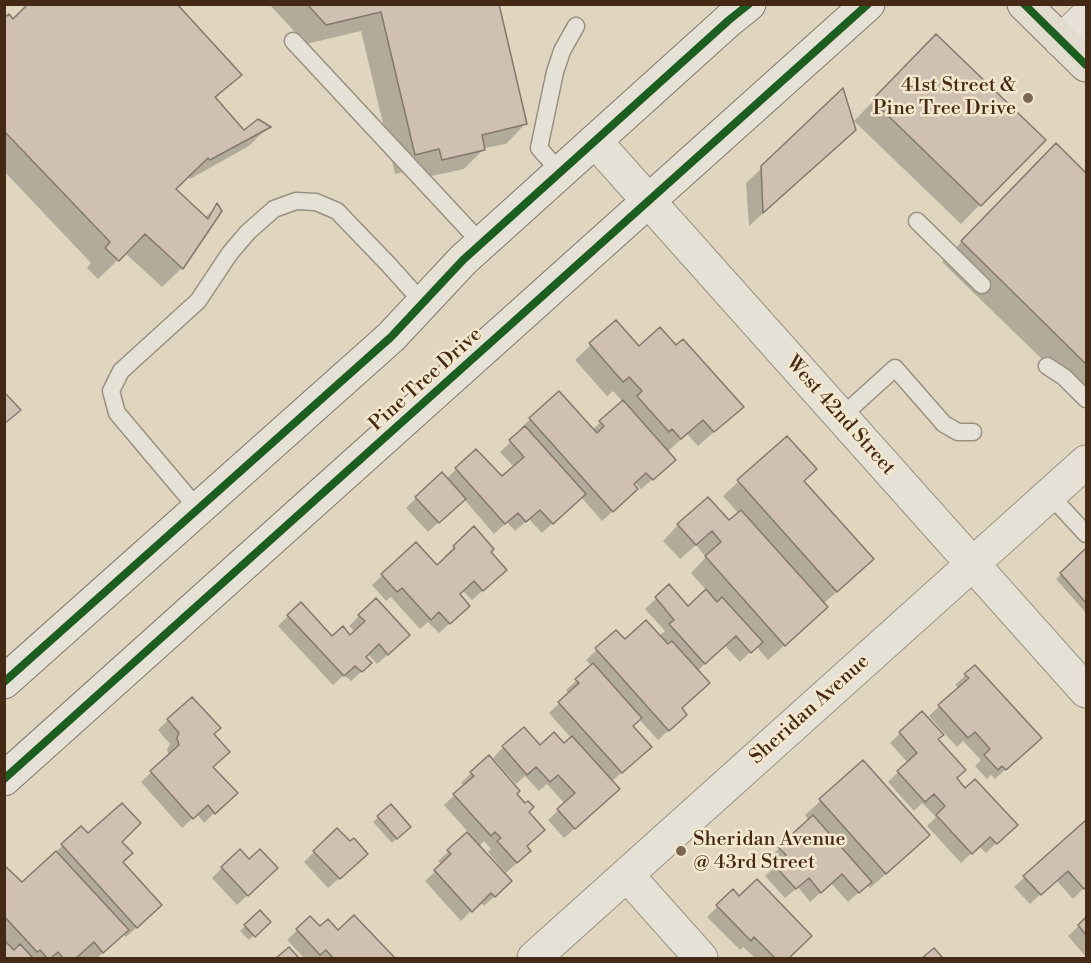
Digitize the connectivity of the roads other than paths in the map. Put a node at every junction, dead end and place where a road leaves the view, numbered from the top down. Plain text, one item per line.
1 (748, 4) edge
2 (868, 4) edge
3 (1024, 4) edge
4 (1086, 17) edge
5 (576, 26) dead end
6 (293, 41) dead end
7 (1061, 41) junction
8 (1086, 65) edge
9 (595, 141) junction
10 (560, 172) junction
11 (649, 203) junction
12 (917, 221) dead end
13 (481, 243) junction
14 (982, 285) dead end
15 (423, 303) junction
16 (1047, 366) dead end
17 (1086, 399) edge
18 (841, 417) junction
19 (973, 432) dead end
20 (1086, 462) edge
21 (1050, 495) junction
22 (198, 509) junction
23 (1086, 534) edge
24 (974, 564) junction
25 (4, 682) edge
26 (1086, 691) edge
27 (4, 779) edge
28 (627, 875) junction
29 (534, 958) edge
30 (701, 958) edge

1 - 9 main road
2 - 11 main road, Pine Tree Drive
3 - 7 main road
4 - 7 main road
5 - 10 lane
6 - 13 lane
7 - 8 main road
9 - 10 main road
9 - 11 main road, West 42nd Street
10 - 13 main road
11 - 18 main road, West 42nd Street
11 - 27 main road, Pine Tree Drive
12 - 14 lane
13 - 15 main road
15 - 22 main road
15 - 22 lane
16 - 17 lane
18 - 19 lane
18 - 24 main road, West 42nd Street
20 - 21 main road, Sheridan Avenue
21 - 23 lane
21 - 24 main road, Sheridan Avenue
22 - 25 main road
24 - 26 main road, West 42nd Street
24 - 28 main road, Sheridan Avenue
28 - 29 main road, Sheridan Avenue
28 - 30 main road

